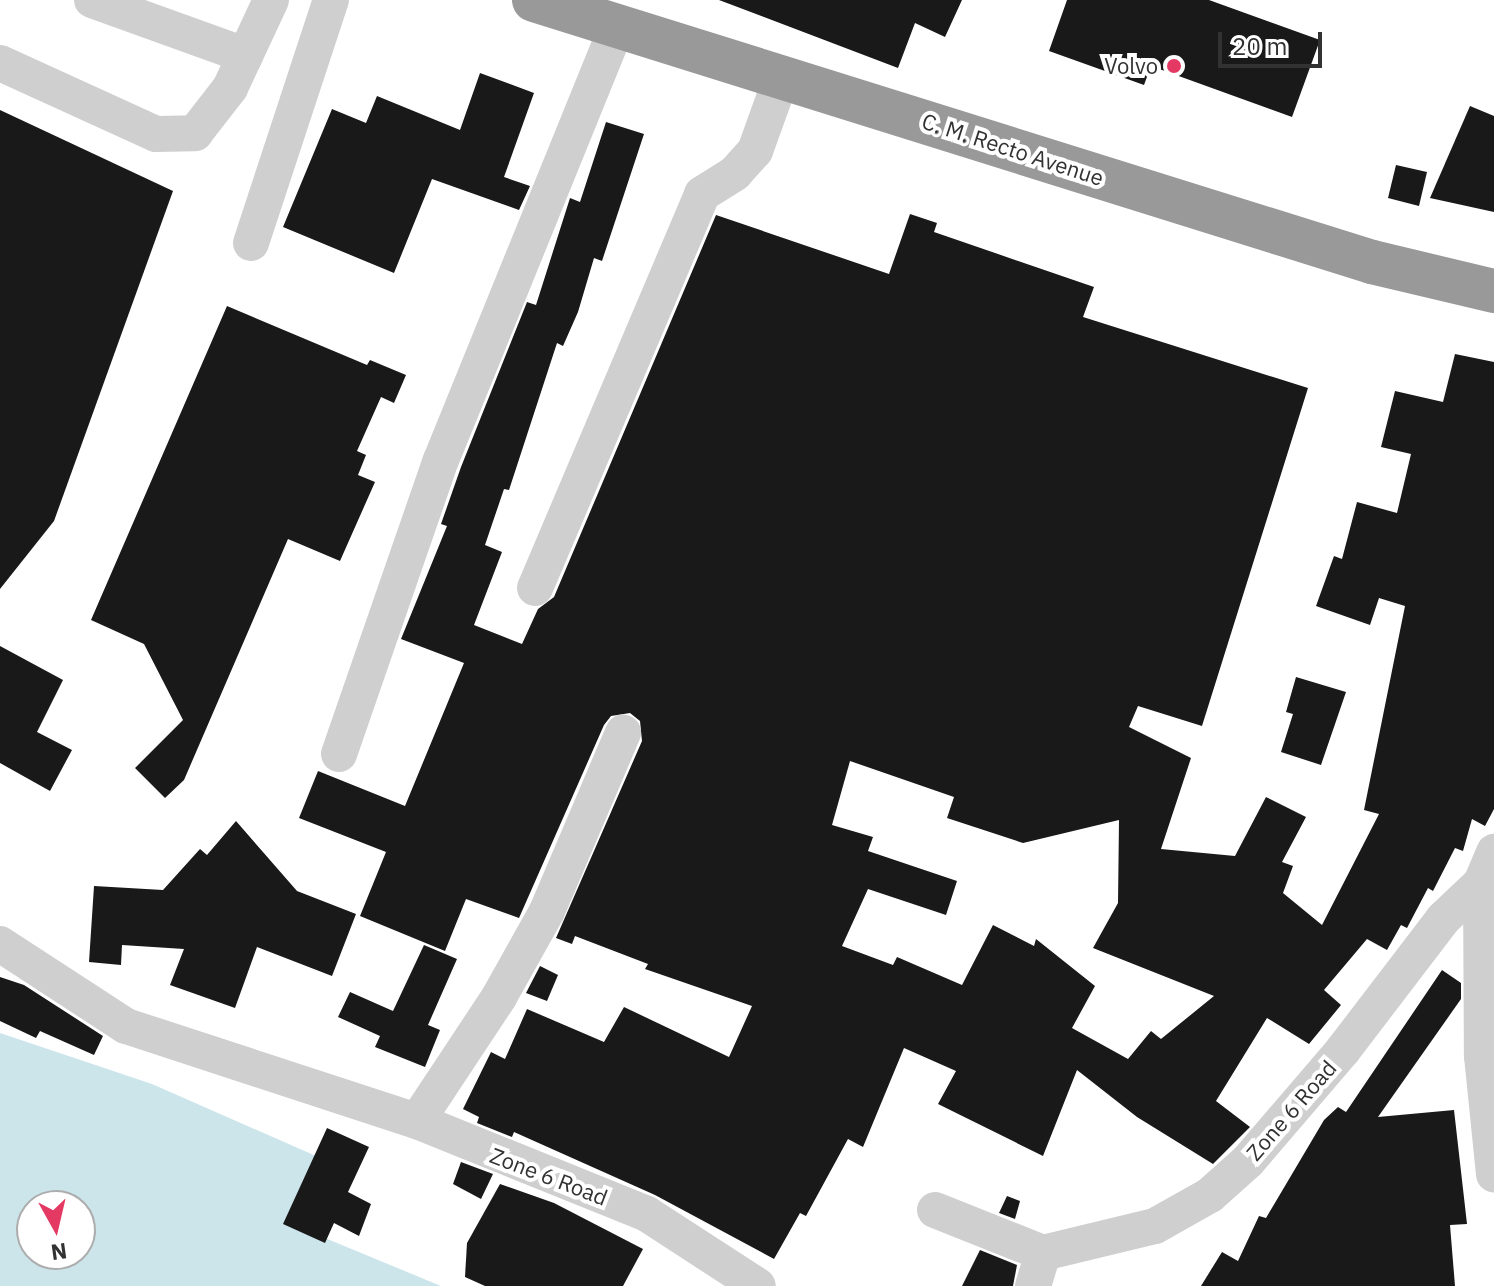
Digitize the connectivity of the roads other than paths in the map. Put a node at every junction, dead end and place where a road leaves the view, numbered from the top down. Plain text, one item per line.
1 (92, 0) edge
2 (271, 0) edge
3 (331, 0) edge
4 (534, 0) edge
5 (616, 28) junction
6 (245, 55) junction
7 (0, 63) edge
8 (782, 76) junction
9 (251, 243) dead end
10 (1494, 291) edge
11 (535, 588) dead end
12 (623, 733) dead end
13 (339, 754) dead end
14 (1488, 867) edge
15 (0, 944) edge
16 (417, 1121) junction
17 (1494, 1174) edge
18 (935, 1210) dead end
19 (1038, 1269) edge
20 (758, 1286) edge

1 - 6 street
2 - 6 street
3 - 9 street
4 - 5 highway, C. M. Recto Avenue
5 - 8 highway, C. M. Recto Avenue
5 - 13 street
6 - 7 street
8 - 10 highway, C. M. Recto Avenue
8 - 11 street
12 - 16 street
14 - 17 street
14 - 19 street, Zone 6 Road
15 - 16 street, Zone 6 Road
16 - 20 street, Zone 6 Road
18 - 19 street

